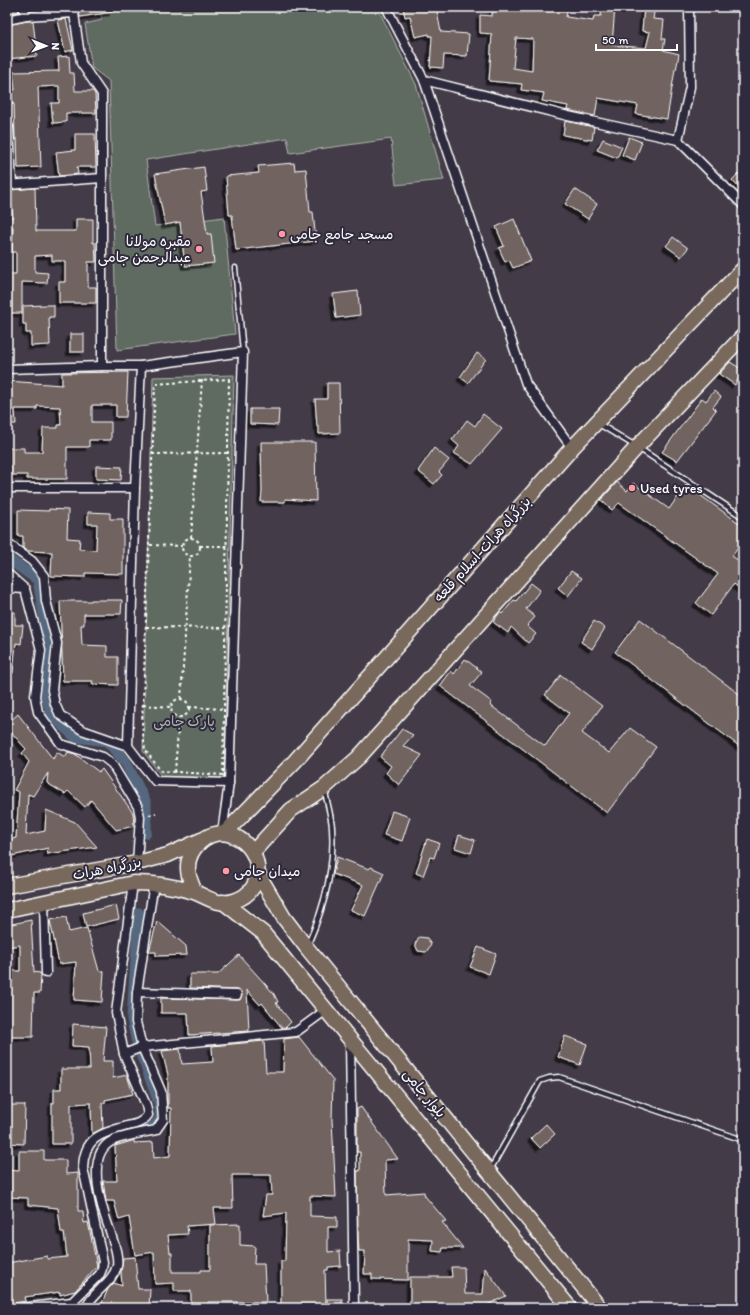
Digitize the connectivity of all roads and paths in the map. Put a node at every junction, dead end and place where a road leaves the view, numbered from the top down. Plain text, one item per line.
1 (23, 7) edge
2 (386, 7) edge
3 (690, 7) edge
4 (74, 10) edge
5 (26, 16) junction
6 (7, 20) edge
7 (424, 80) junction
8 (7, 123) edge
9 (678, 140) junction
10 (102, 178) junction
11 (10, 185) edge
12 (743, 205) edge
13 (235, 268) dead end
14 (743, 269) edge
15 (743, 336) edge
16 (242, 352) junction
17 (102, 366) junction
18 (141, 366) junction
19 (7, 369) edge
20 (202, 380) junction
21 (597, 423) junction
22 (637, 447) junction
23 (572, 448) junction
24 (197, 453) junction
25 (228, 453) junction
26 (152, 454) junction
27 (10, 488) dead end
28 (135, 488) junction
29 (743, 517) edge
30 (192, 538) junction
31 (7, 543) edge
32 (150, 546) junction
33 (182, 546) junction
34 (200, 546) junction
35 (228, 546) junction
36 (190, 556) junction
37 (7, 574) edge
38 (7, 588) edge
39 (25, 589) junction
40 (146, 627) junction
41 (185, 628) junction
42 (225, 628) junction
43 (181, 699) junction
44 (143, 706) junction
45 (171, 707) junction
46 (189, 707) junction
47 (224, 709) junction
48 (179, 717) junction
49 (128, 746) junction
50 (175, 772) junction
51 (229, 783) junction
52 (324, 788) junction
53 (224, 833) junction
54 (203, 839) junction
55 (254, 852) junction
56 (137, 863) junction
57 (257, 872) junction
58 (133, 883) junction
59 (154, 883) junction
60 (7, 886) edge
61 (195, 892) junction
62 (44, 902) junction
63 (223, 902) junction
64 (7, 910) edge
65 (307, 948) junction
66 (46, 973) dead end
67 (136, 992) junction
68 (237, 995) dead end
69 (326, 1010) junction
70 (350, 1039) junction
71 (142, 1047) junction
72 (124, 1054) junction
73 (743, 1140) edge
74 (489, 1172) junction
75 (103, 1210) junction
76 (92, 1212) junction
77 (72, 1305) edge
78 (22, 1308) edge
79 (86, 1308) edge
80 (354, 1308) edge
81 (570, 1308) edge
82 (600, 1308) edge

1 - 5 street
2 - 7 street
3 - 9 street
4 - 5 street
4 - 10 street
5 - 6 street
7 - 9 street
7 - 23 street
8 - 11 street
9 - 12 street
10 - 11 street
10 - 17 street
13 - 16 lane
14 - 21 highway, بزرگراه هرات-اسلام قلعه
15 - 22 highway
16 - 18 street
16 - 51 street
17 - 18 street
17 - 19 street
18 - 28 street
20 - 24 path
20 - 25 path
20 - 26 path
21 - 22 lane
21 - 23 highway, بزرگراه هرات-اسلام قلعه
22 - 29 lane
22 - 52 highway
23 - 53 highway, بزرگراه هرات-اسلام قلعه
24 - 25 path
24 - 26 path
24 - 30 path
25 - 35 path
26 - 32 path
27 - 28 street
28 - 49 street
30 - 33 path
30 - 34 path
31 - 49 street
32 - 33 path
32 - 40 path
33 - 36 path
34 - 35 path
34 - 36 path
35 - 42 path
36 - 41 path
37 - 39 street
38 - 39 street
39 - 56 street
40 - 41 path
40 - 44 path
41 - 42 path
41 - 43 path
42 - 47 path
43 - 45 path
43 - 46 path
44 - 45 path
44 - 50 path
45 - 48 path
46 - 47 path
46 - 48 path
47 - 50 path
48 - 50 path
49 - 51 street
51 - 53 street
52 - 55 highway
52 - 65 lane
53 - 54 highway
53 - 55 highway
54 - 56 highway, بزرگراه هرات
54 - 61 highway
55 - 57 highway
56 - 60 highway, بزرگراه هرات
57 - 63 highway
57 - 65 highway, بلوار جامی
58 - 59 highway, بزرگراه هرات
58 - 62 highway, بزرگراه هرات
58 - 72 street
59 - 61 highway, بزرگراه هرات
59 - 67 street
61 - 63 highway
62 - 64 highway, بزرگراه هرات
62 - 66 street
63 - 69 highway, بلوار جامی
65 - 74 highway, بلوار جامی
67 - 68 street
67 - 71 street
69 - 70 highway, بلوار جامی
69 - 71 street
70 - 80 street
70 - 81 highway, بلوار جامی
71 - 72 street
71 - 75 street
72 - 76 street
73 - 74 lane
74 - 82 highway, بلوار جامی
75 - 76 street
75 - 79 street
76 - 77 street
77 - 78 street

